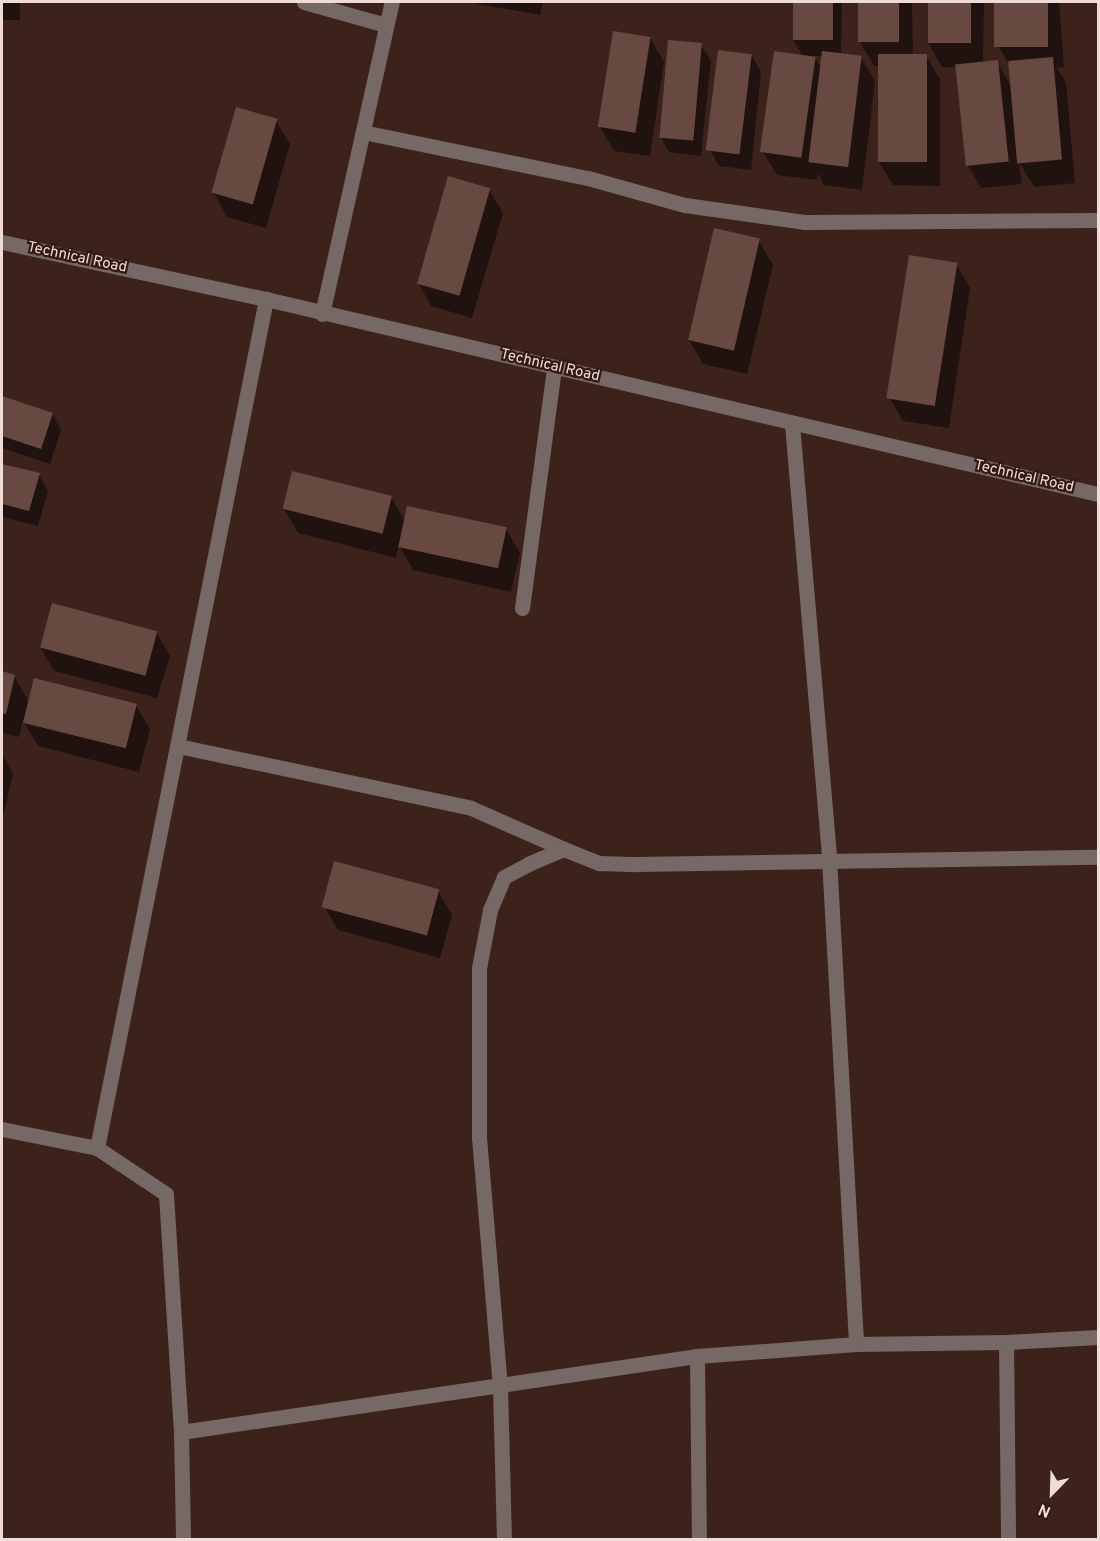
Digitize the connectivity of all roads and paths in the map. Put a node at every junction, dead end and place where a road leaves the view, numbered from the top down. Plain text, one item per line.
1 (304, 2) edge
2 (392, 2) edge
3 (386, 25) junction
4 (363, 132) junction
5 (1098, 220) edge
6 (2, 242) edge
7 (266, 299) junction
8 (322, 314) junction
9 (555, 367) junction
10 (792, 424) junction
11 (1098, 494) edge
12 (522, 608) dead end
13 (178, 746) junction
14 (564, 849) junction
15 (1098, 857) edge
16 (829, 859) junction
17 (2, 1129) edge
18 (97, 1149) junction
19 (1098, 1337) edge
20 (1006, 1342) junction
21 (856, 1344) junction
22 (698, 1356) junction
23 (500, 1387) junction
24 (181, 1432) junction
25 (183, 1539) edge
26 (504, 1539) edge
27 (699, 1539) edge
28 (1008, 1539) edge

1 - 3 street
2 - 3 street
3 - 4 street
4 - 5 street
4 - 8 street
6 - 7 street, Technical Road
7 - 8 street, Technical Road
7 - 13 street
8 - 9 street, Technical Road
9 - 10 street, Technical Road
9 - 12 street
10 - 11 street, Technical Road
10 - 16 street
13 - 14 street
13 - 18 street
14 - 16 street
14 - 23 street
15 - 16 street
16 - 21 street
17 - 18 street
18 - 24 street
19 - 20 street
20 - 21 street
20 - 28 street
21 - 22 street
22 - 23 street
22 - 27 street
23 - 24 street
23 - 26 street
24 - 25 street

